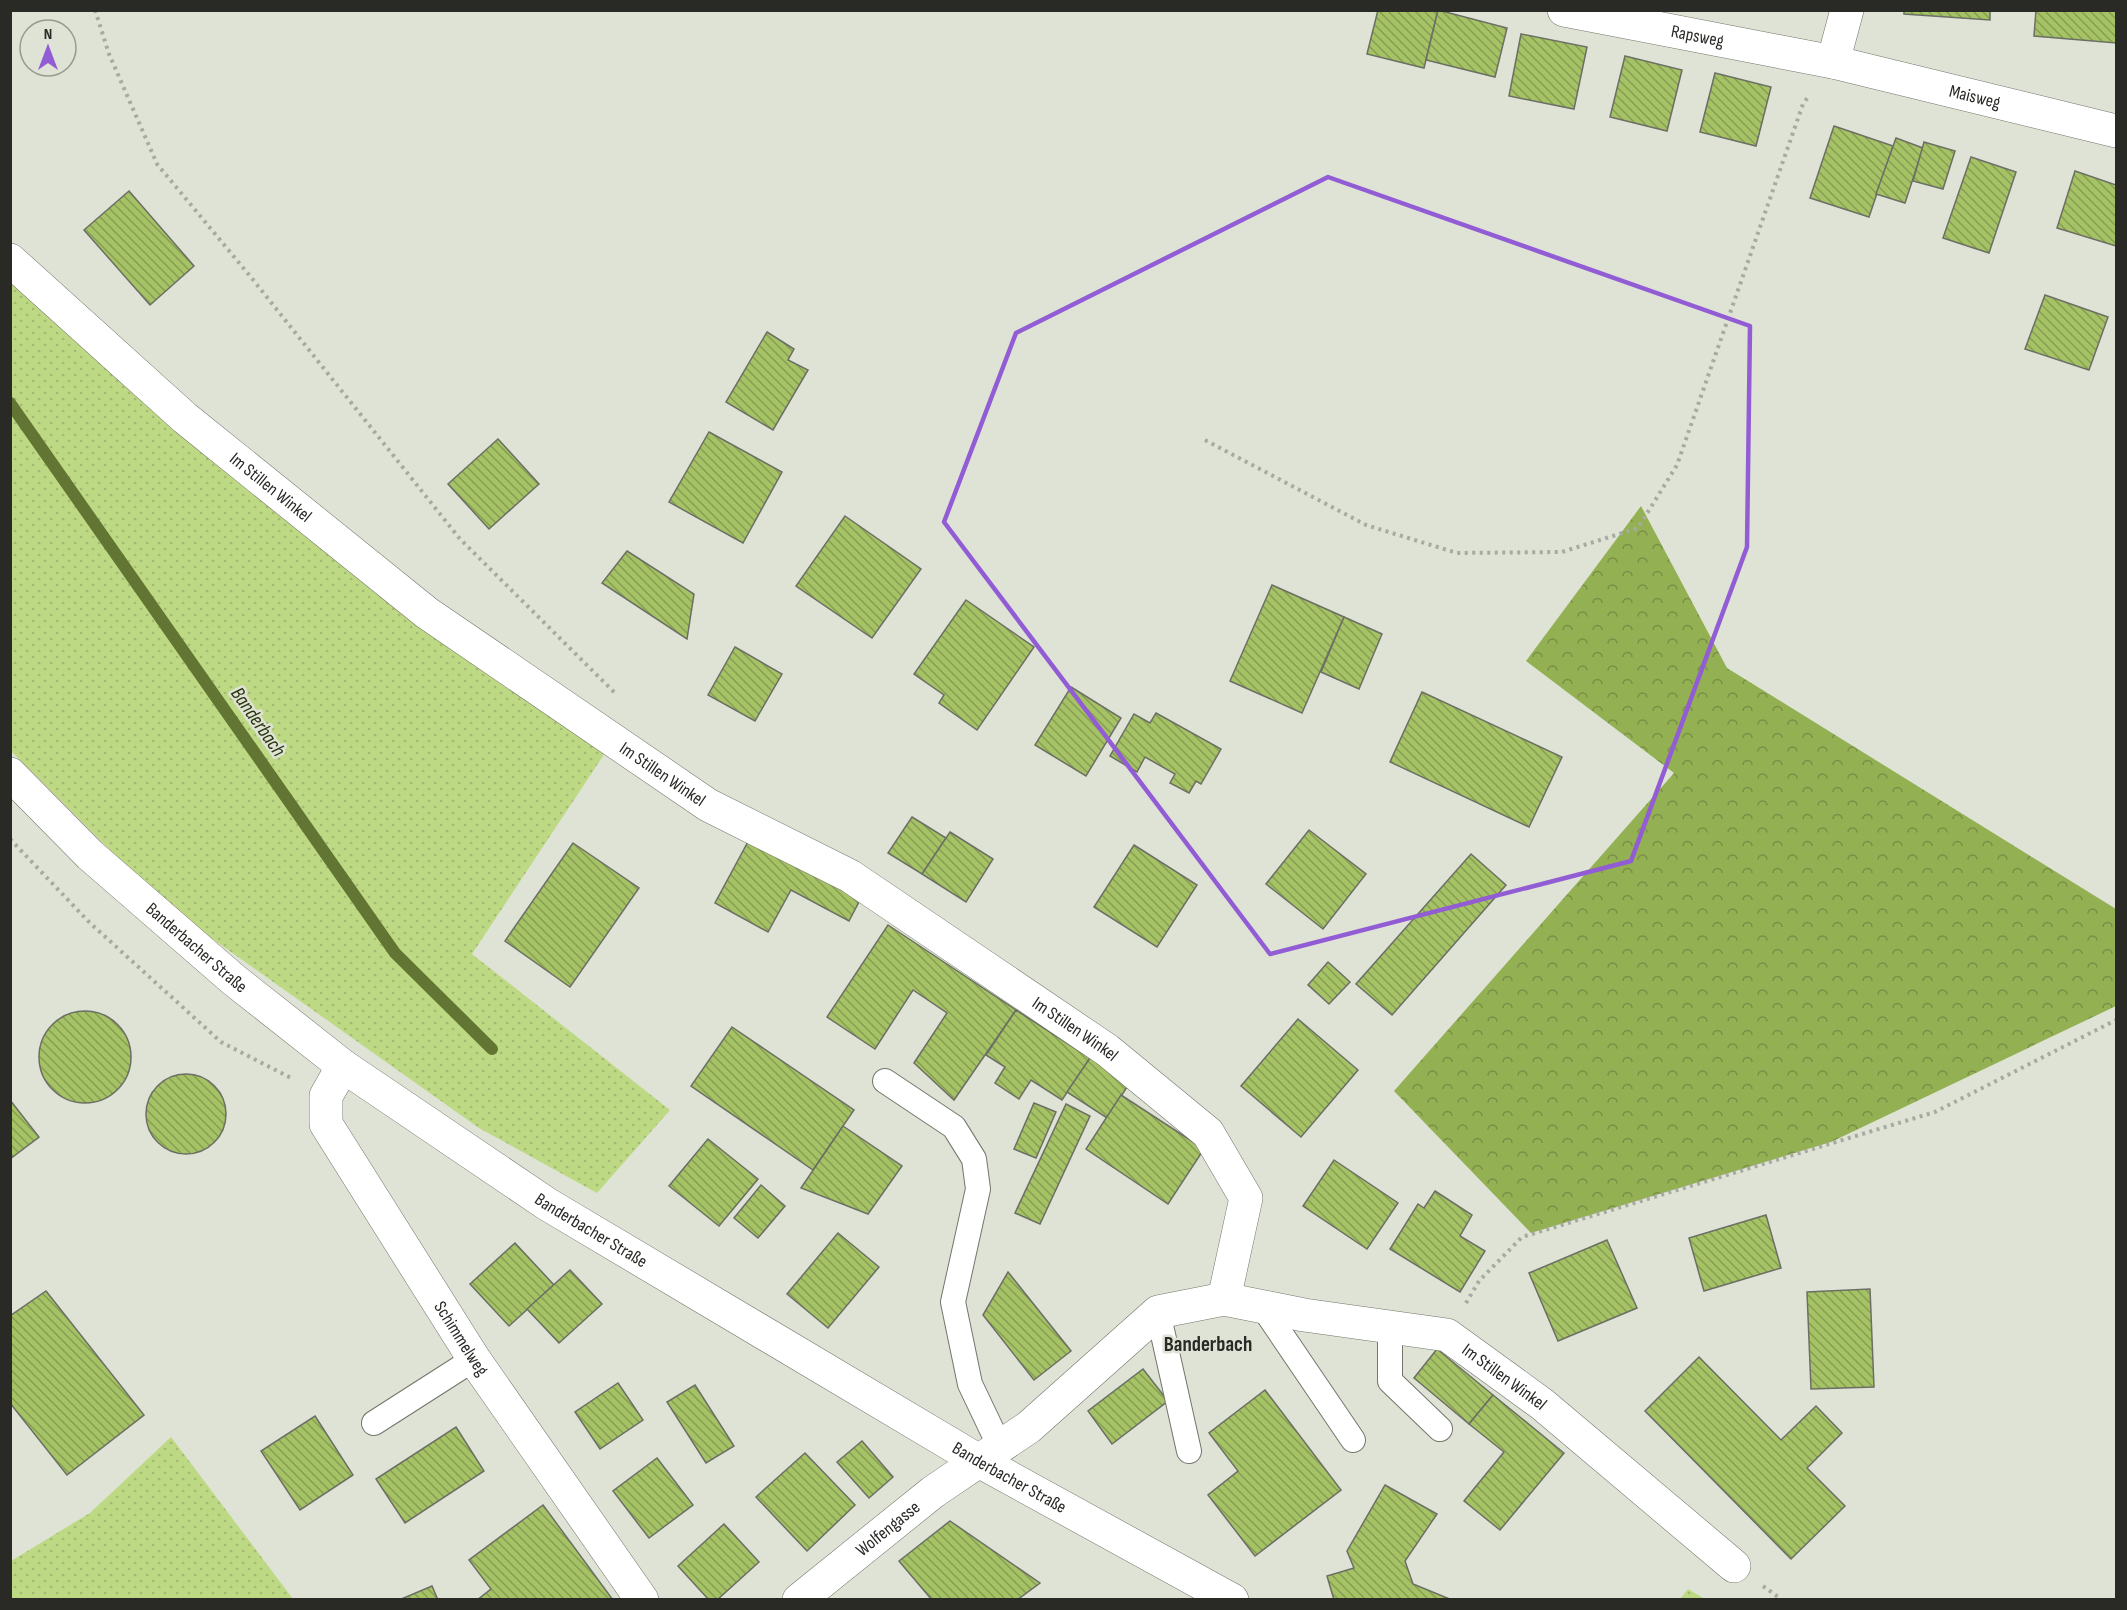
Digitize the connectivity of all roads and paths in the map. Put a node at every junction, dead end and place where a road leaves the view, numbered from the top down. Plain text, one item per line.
1 (95, 10) edge
2 (1564, 10) edge
3 (1847, 10) edge
4 (1833, 62) junction
5 (2116, 132) edge
6 (10, 260) edge
7 (1205, 440) dead end
8 (625, 702) dead end
9 (10, 774) edge
10 (2116, 1020) edge
11 (343, 1066) junction
12 (885, 1081) dead end
13 (1224, 1299) junction
14 (1262, 1306) junction
15 (1158, 1312) junction
16 (1390, 1327) junction
17 (1447, 1335) junction
18 (474, 1359) junction
19 (374, 1423) dead end
20 (1440, 1429) dead end
21 (1353, 1440) dead end
22 (1189, 1451) dead end
23 (990, 1454) junction
24 (1734, 1566) dead end
25 (642, 1599) edge
26 (799, 1599) edge
27 (1232, 1599) edge

1 - 8 path
2 - 4 street, Rapsweg
3 - 4 street
4 - 5 street, Maisweg
4 - 7 path
6 - 13 street, Im Stillen Winkel
9 - 11 street, Banderbacher Straße
10 - 17 path
11 - 18 street, Schimmelweg
11 - 23 street, Banderbacher Straße
12 - 23 lane
13 - 14 street, Im Stillen Winkel
13 - 15 street, Im Stillen Winkel
14 - 16 street, Im Stillen Winkel
14 - 21 lane
15 - 22 lane
15 - 23 street
16 - 17 street, Im Stillen Winkel
16 - 20 lane
17 - 24 street, Im Stillen Winkel
18 - 19 lane
18 - 25 street, Schimmelweg
23 - 26 street, Wolfengasse
23 - 27 street, Banderbacher Straße

